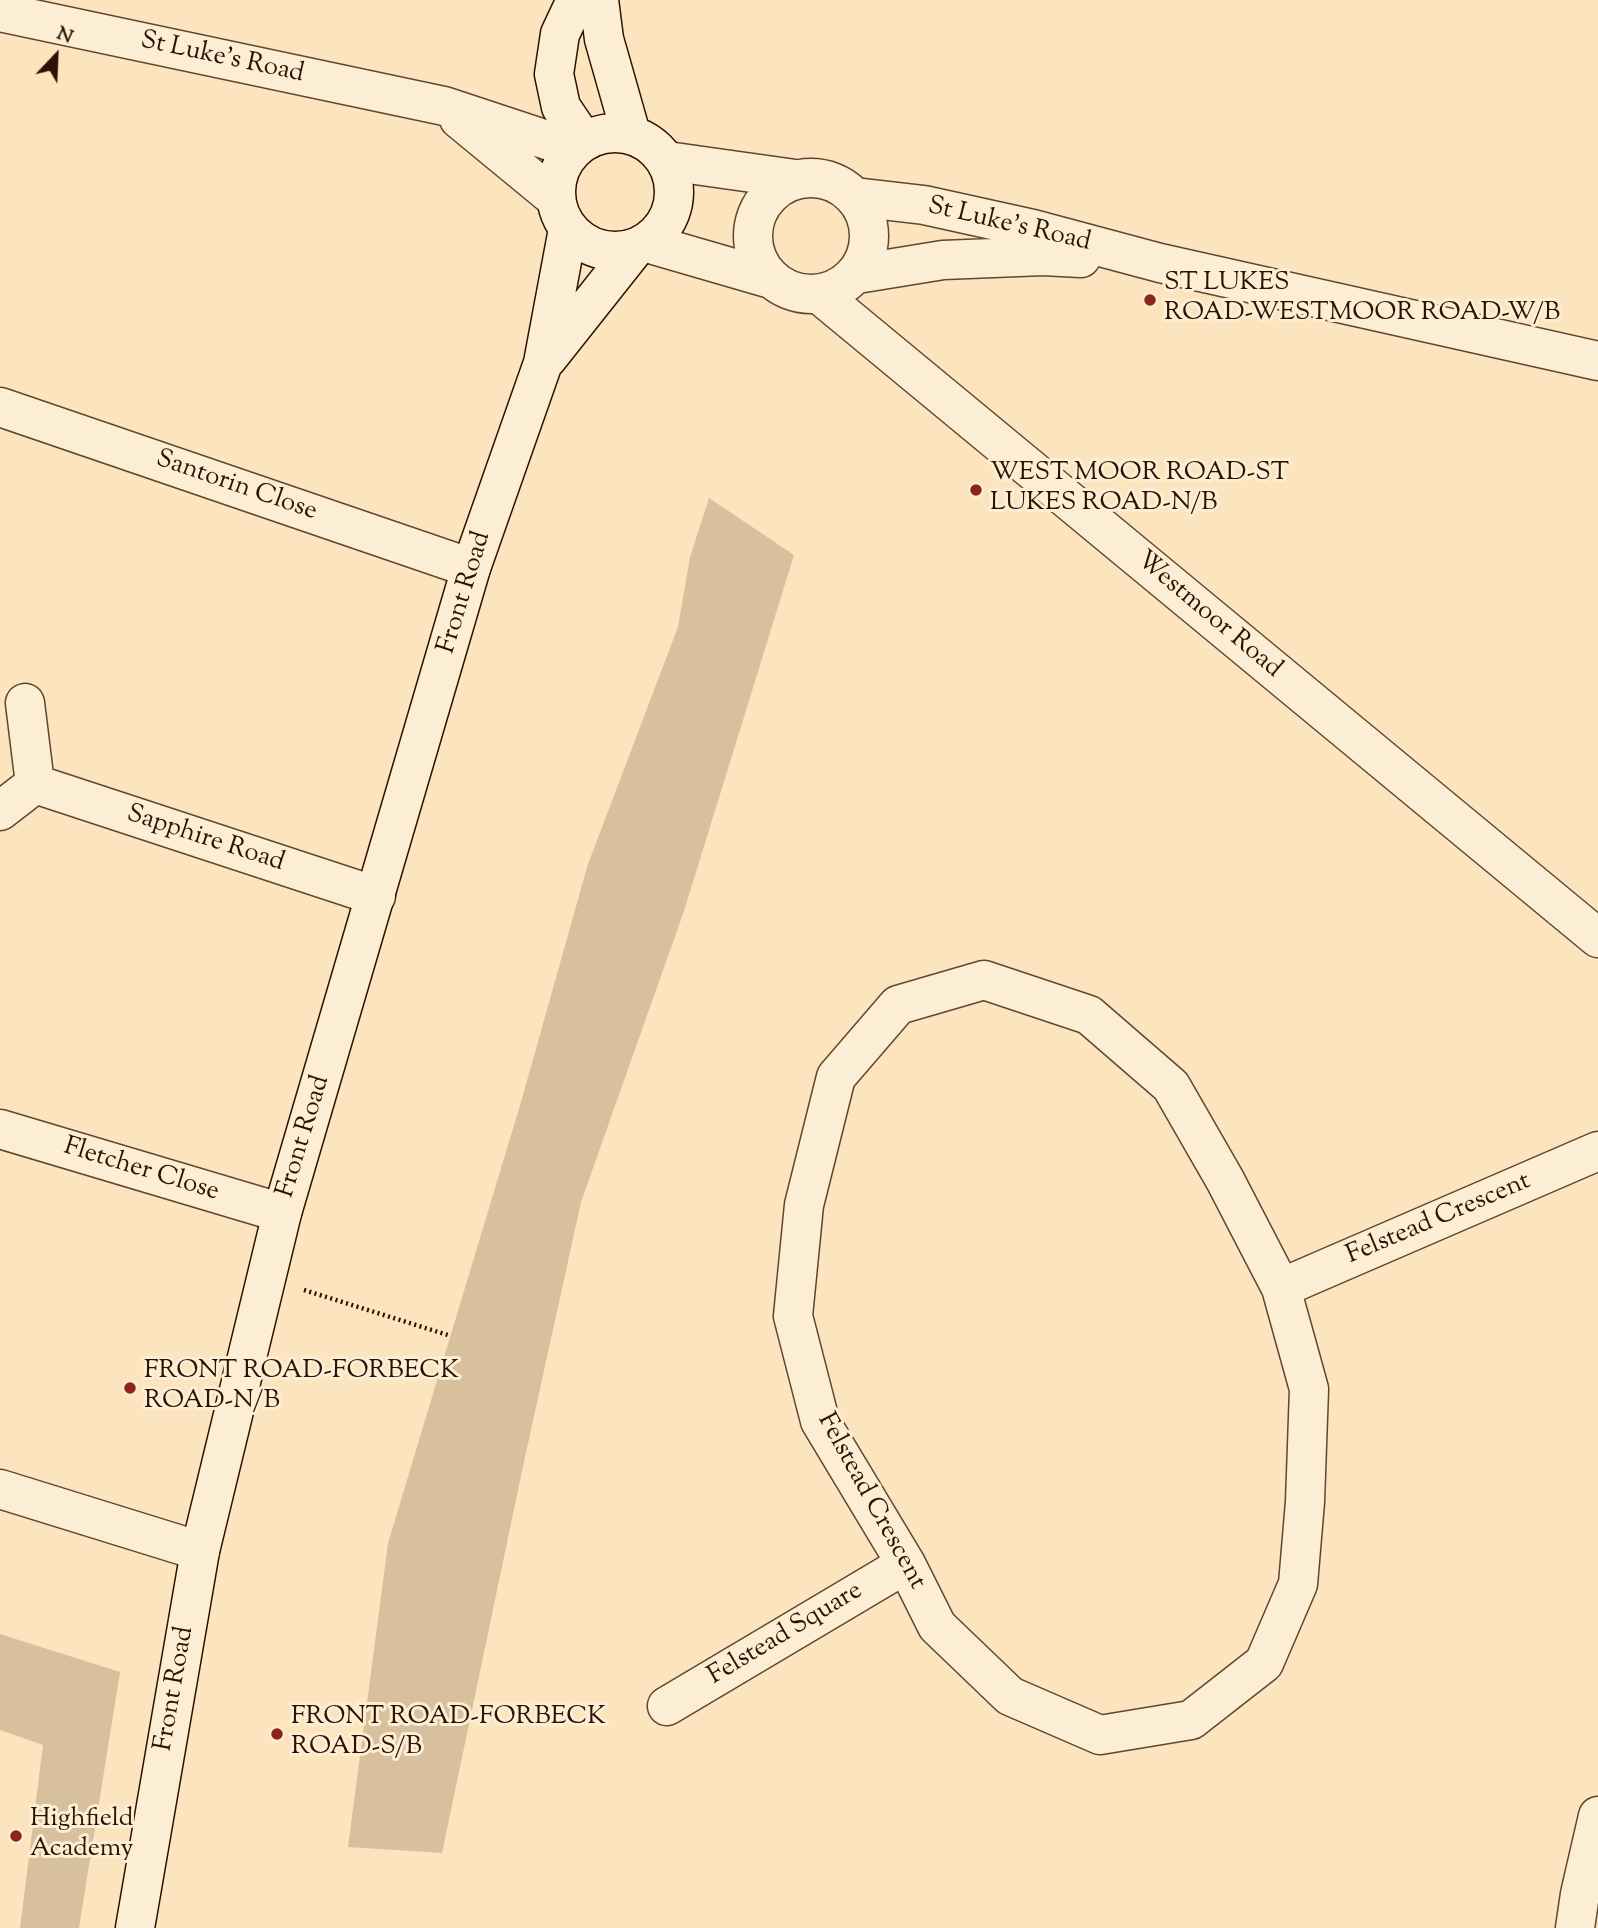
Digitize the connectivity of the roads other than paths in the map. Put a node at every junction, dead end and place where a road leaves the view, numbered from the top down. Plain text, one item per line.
1 (576, 0) edge
2 (599, 0) edge
3 (0, 12) edge
4 (444, 106) junction
5 (631, 134) junction
6 (579, 145) junction
7 (667, 161) junction
8 (795, 179) junction
9 (855, 197) junction
10 (561, 214) junction
11 (641, 246) junction
12 (1160, 263) junction
13 (857, 274) junction
14 (771, 279) junction
15 (819, 294) junction
16 (1598, 361) edge
17 (543, 363) junction
18 (0, 407) edge
19 (471, 568) junction
20 (25, 703) dead end
21 (35, 785) junction
22 (0, 811) edge
23 (376, 896) junction
24 (1598, 938) edge
25 (0, 1129) edge
26 (1598, 1151) edge
27 (282, 1213) junction
28 (1281, 1288) junction
29 (0, 1489) edge
30 (200, 1551) junction
31 (906, 1564) junction
32 (667, 1706) dead end
33 (1598, 1816) edge
34 (135, 1928) edge
35 (1575, 1928) edge

1 - 6 street
2 - 5 street
3 - 4 street, St Luke's Road
4 - 6 street, St Luke's Road
4 - 10 street, St Luke's Road
5 - 6 street
5 - 7 street
6 - 10 street
7 - 8 street
7 - 11 street
8 - 9 street
8 - 14 street
9 - 12 street, St Luke's Road
9 - 13 street
10 - 11 street
10 - 17 street
11 - 14 street
11 - 17 street
12 - 13 street, St Luke's Road
12 - 16 street, St Luke's Road
13 - 15 street
14 - 15 street
15 - 24 street, Westmoor Road
17 - 19 street, Front Road
18 - 19 street, Santorin Close
19 - 23 street, Front Road
20 - 21 street
21 - 22 street
21 - 23 street, Sapphire Road
23 - 27 street, Front Road
25 - 27 street, Fletcher Close
26 - 28 street, Felstead Crescent
27 - 30 street, Front Road
28 - 31 street, Felstead Crescent
28 - 31 street, Felstead Crescent
29 - 30 street
30 - 34 street, Front Road
31 - 32 street, Felstead Square
33 - 35 street

